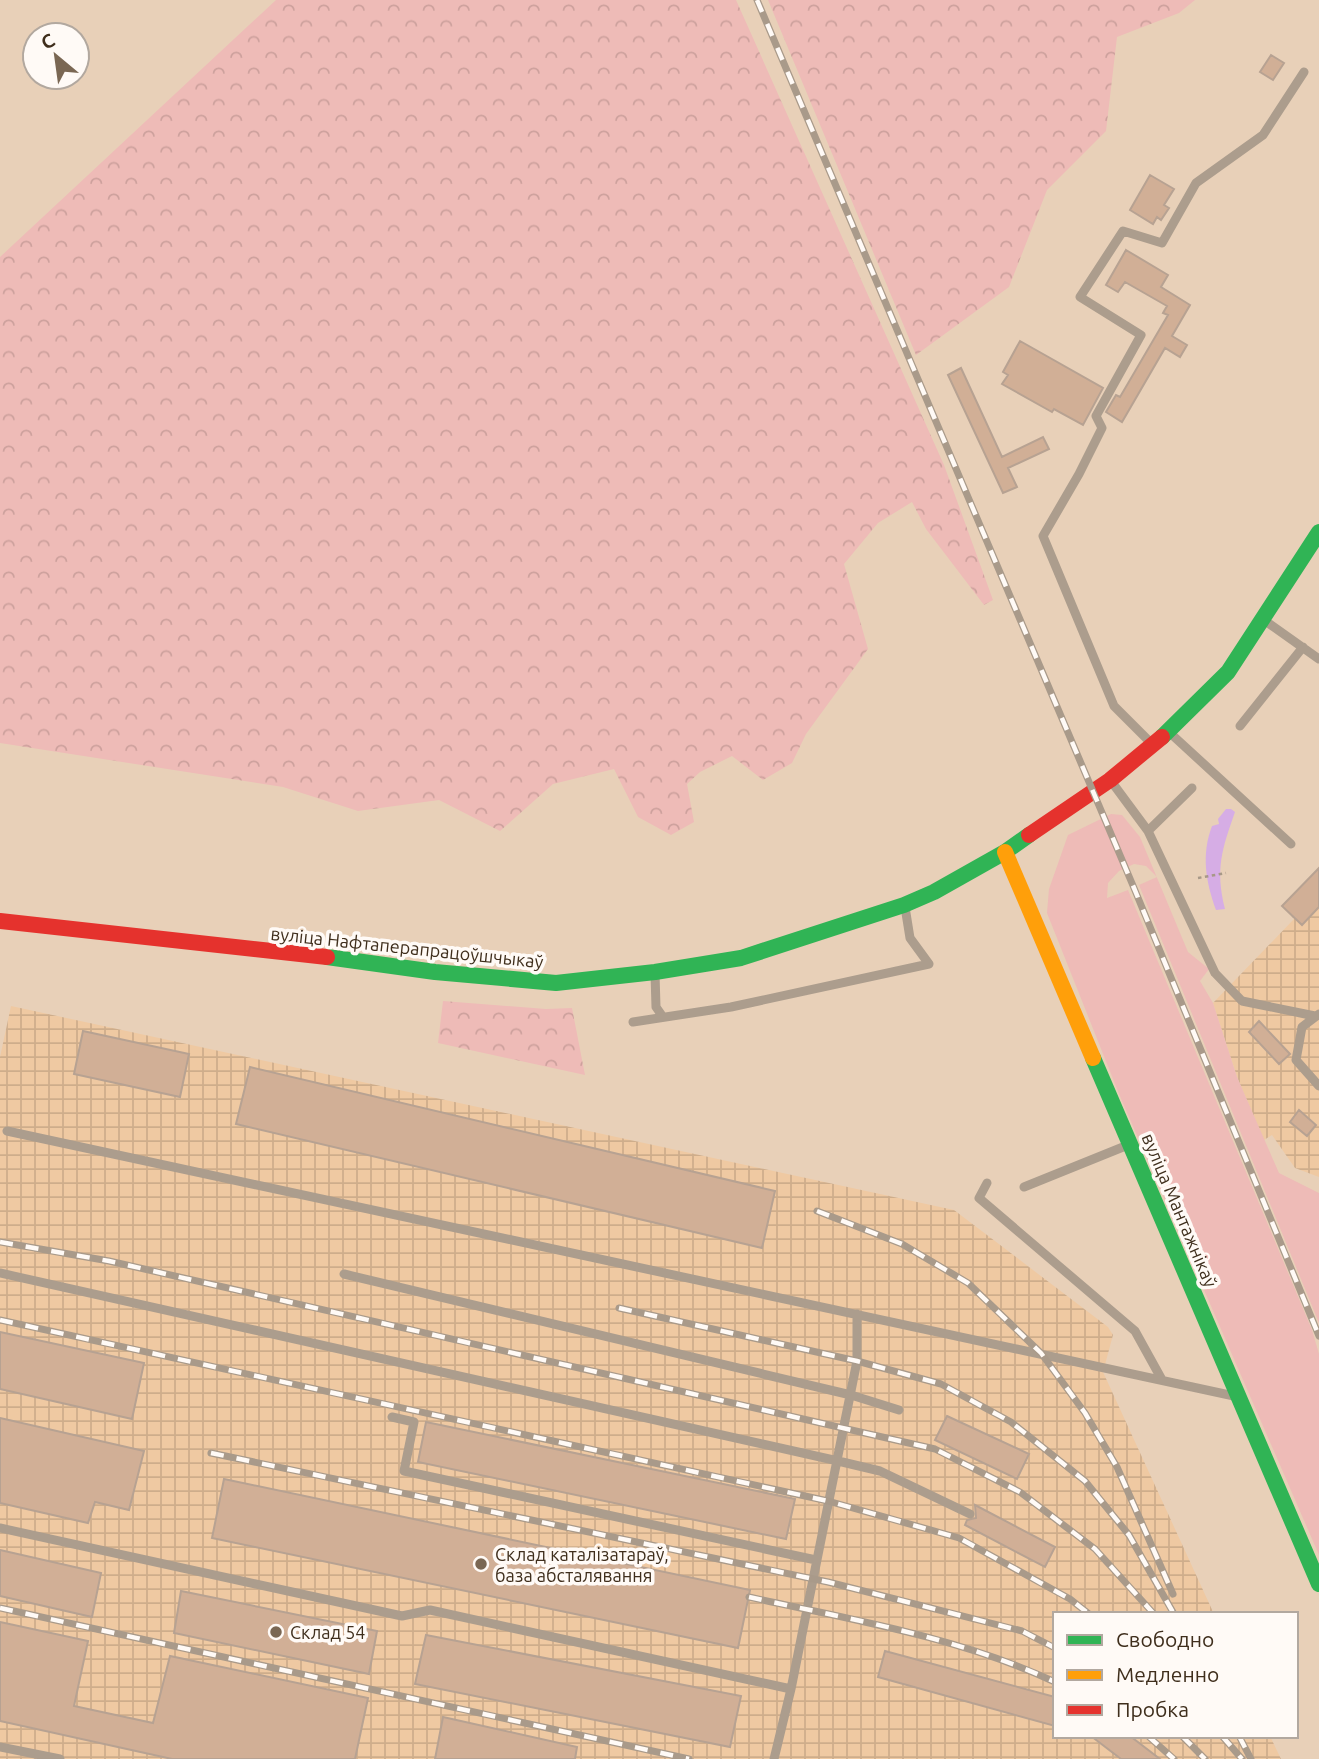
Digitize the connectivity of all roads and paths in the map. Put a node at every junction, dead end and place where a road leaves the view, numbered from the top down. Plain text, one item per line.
1 (1304, 72) dead end
2 (1319, 532) edge
3 (1263, 619) junction
4 (1303, 647) junction
5 (1319, 659) edge
6 (1240, 726) dead end
7 (1169, 732) junction
8 (1153, 746) junction
9 (1111, 780) junction
10 (1192, 788) dead end
11 (1148, 831) junction
12 (1291, 844) dead end
13 (1005, 852) junction
14 (1226, 873) dead end
15 (1198, 878) dead end
16 (904, 905) junction
17 (0, 920) edge
18 (655, 972) junction
19 (1317, 1015) edge
20 (663, 1017) junction
21 (633, 1022) dead end
22 (1319, 1086) edge
23 (7, 1131) dead end
24 (1130, 1144) junction
25 (987, 1183) dead end
26 (1024, 1187) dead end
27 (0, 1273) edge
28 (344, 1274) dead end
29 (857, 1314) junction
30 (1161, 1378) junction
31 (851, 1395) junction
32 (1239, 1397) junction
33 (899, 1410) dead end
34 (392, 1417) dead end
35 (838, 1461) junction
36 (970, 1514) dead end
37 (0, 1528) edge
38 (816, 1560) junction
39 (1319, 1584) edge
40 (791, 1689) junction
41 (0, 1746) edge
42 (60, 1759) edge
43 (774, 1759) edge

1 - 8 lane
2 - 3 main road, вуліца Нафтаперапрацоўшчыкаў
3 - 4 lane
3 - 7 main road, вуліца Нафтаперапрацоўшчыкаў
4 - 5 lane
4 - 6 lane
7 - 8 main road, вуліца Нафтаперапрацоўшчыкаў
7 - 12 lane
8 - 9 main road, вуліца Нафтаперапрацоўшчыкаў
9 - 11 lane
9 - 13 main road, вуліца Нафтаперапрацоўшчыкаў
10 - 11 lane
11 - 19 lane
13 - 16 main road, вуліца Нафтаперапрацоўшчыкаў
13 - 24 main road, вуліца Мантажнікаў
14 - 15 path
16 - 18 main road, вуліца Нафтаперапрацоўшчыкаў
16 - 20 lane
17 - 18 main road, вуліца Нафтаперапрацоўшчыкаў
18 - 20 lane
19 - 22 lane
20 - 21 lane
23 - 29 lane
24 - 26 lane
24 - 32 main road, вуліца Мантажнікаў
25 - 30 lane
27 - 35 lane
28 - 31 lane
29 - 30 lane
29 - 31 lane
30 - 32 lane
31 - 33 lane
31 - 35 lane
32 - 39 main road, вуліца Мантажнікаў
34 - 38 lane
35 - 36 lane
35 - 38 lane
37 - 40 lane
38 - 40 lane
40 - 43 lane
41 - 42 lane

